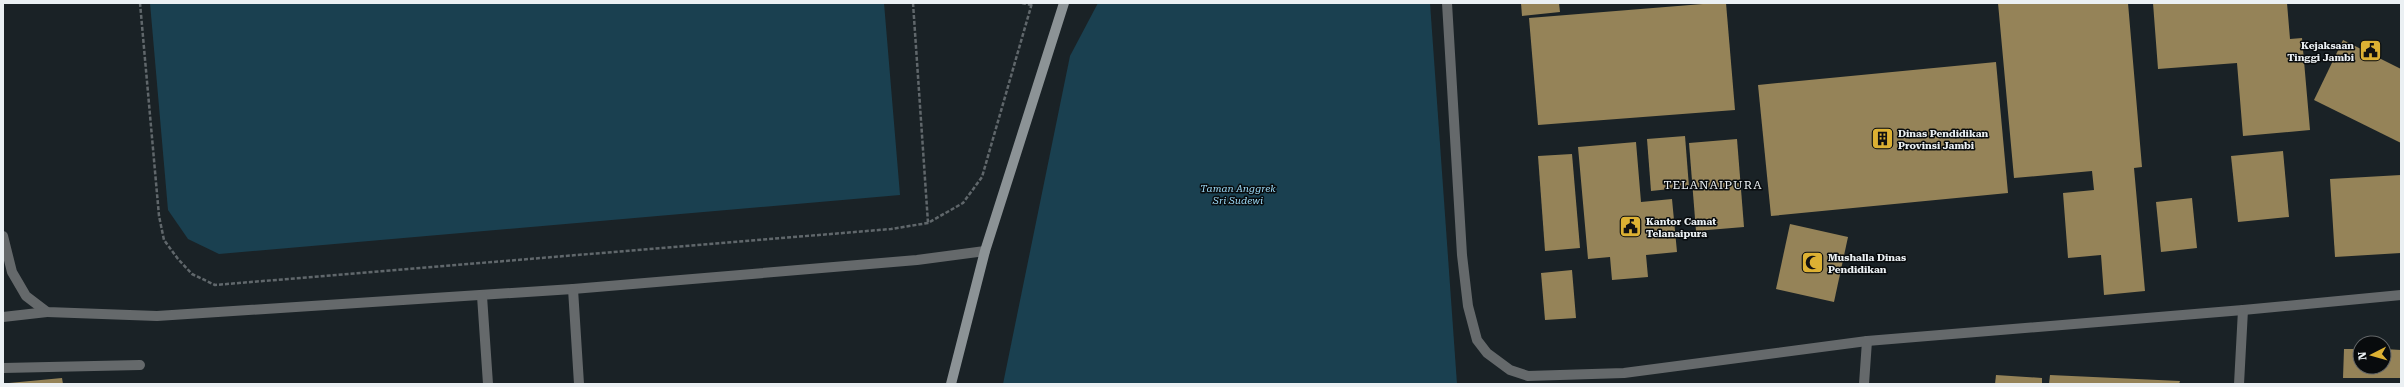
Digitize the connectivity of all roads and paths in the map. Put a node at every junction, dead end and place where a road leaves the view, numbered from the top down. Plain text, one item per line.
1 (140, 3) edge
2 (913, 3) edge
3 (1022, 3) edge
4 (1064, 3) edge
5 (1447, 3) edge
6 (1032, 4) edge
7 (928, 223) junction
8 (3, 236) edge
9 (985, 251) junction
10 (573, 289) junction
11 (2401, 295) edge
12 (482, 296) junction
13 (2244, 310) junction
14 (47, 312) junction
15 (3, 317) edge
16 (1867, 341) junction
17 (140, 364) dead end
18 (3, 368) edge
19 (488, 384) edge
20 (579, 384) edge
21 (951, 384) edge
22 (1864, 384) edge
23 (2239, 384) edge

1 - 7 path
2 - 7 path
3 - 6 path
4 - 9 main road
5 - 16 street
6 - 7 path
8 - 14 street
9 - 10 street
9 - 21 main road
10 - 12 street
10 - 20 street
11 - 13 street
12 - 14 street
12 - 19 street
13 - 16 street
13 - 23 street
14 - 15 street
16 - 22 street
17 - 18 street

